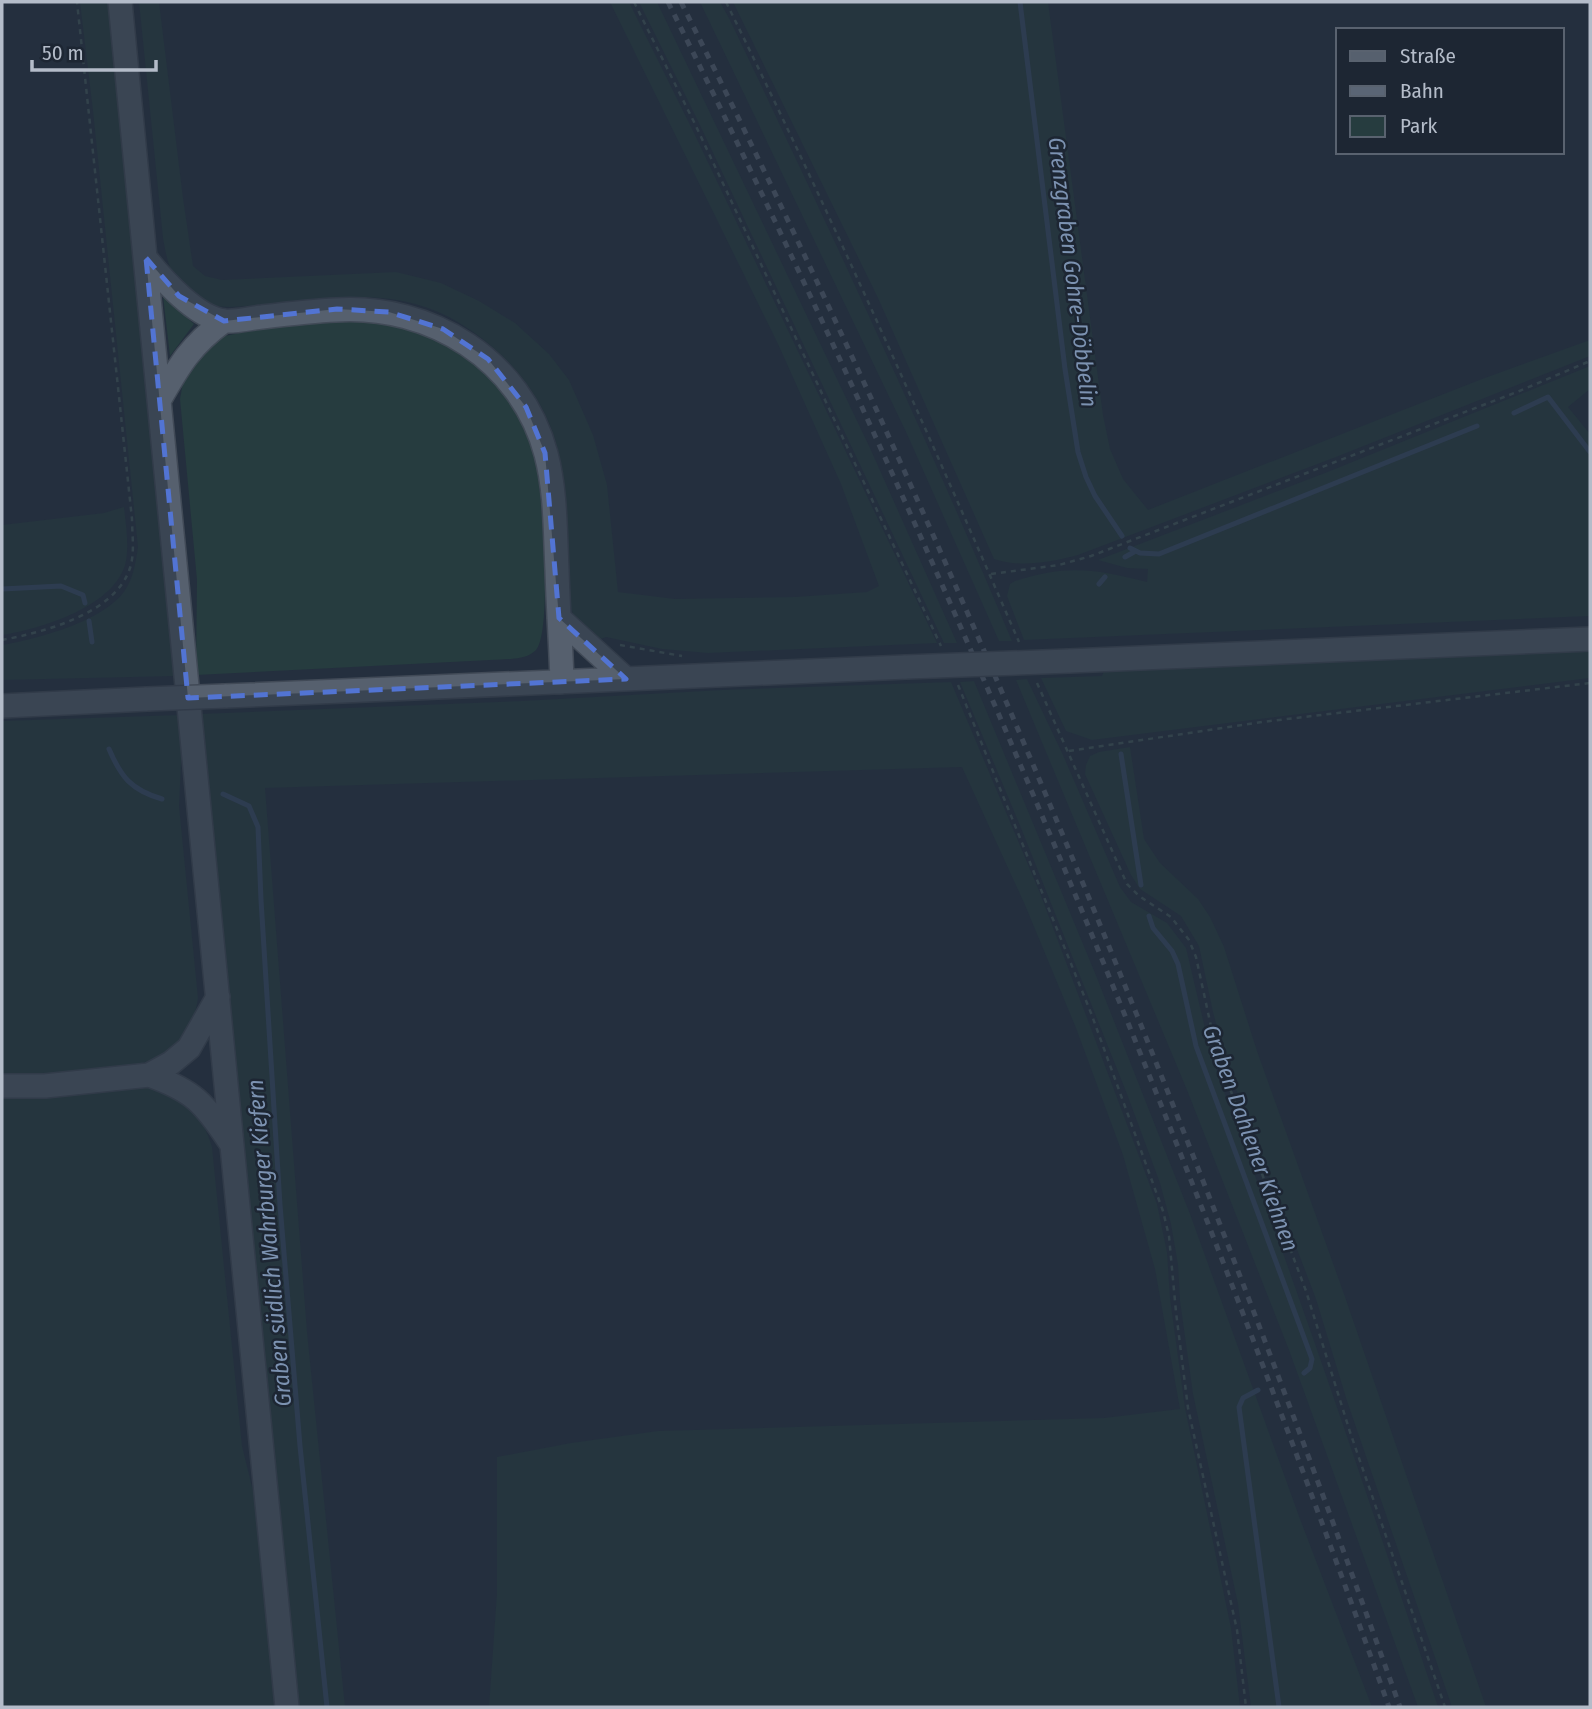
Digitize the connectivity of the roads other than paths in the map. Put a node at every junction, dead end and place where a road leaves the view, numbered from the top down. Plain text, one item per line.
1 (120, 2) edge
2 (146, 258) junction
3 (224, 321) junction
4 (160, 399) junction
5 (559, 618) junction
6 (1590, 639) edge
7 (626, 679) junction
8 (562, 682) junction
9 (2, 706) edge
10 (218, 997) junction
11 (149, 1075) junction
12 (2, 1086) edge
13 (232, 1145) junction
14 (287, 1707) edge

1 - 2 main road
2 - 3 main road
2 - 4 main road
3 - 4 main road
3 - 5 main road
4 - 10 main road
5 - 7 main road
5 - 8 main road
6 - 7 main road, bridge
7 - 8 main road
8 - 9 main road, bridge
10 - 11 main road
10 - 13 main road
11 - 12 main road
11 - 13 main road
13 - 14 main road

